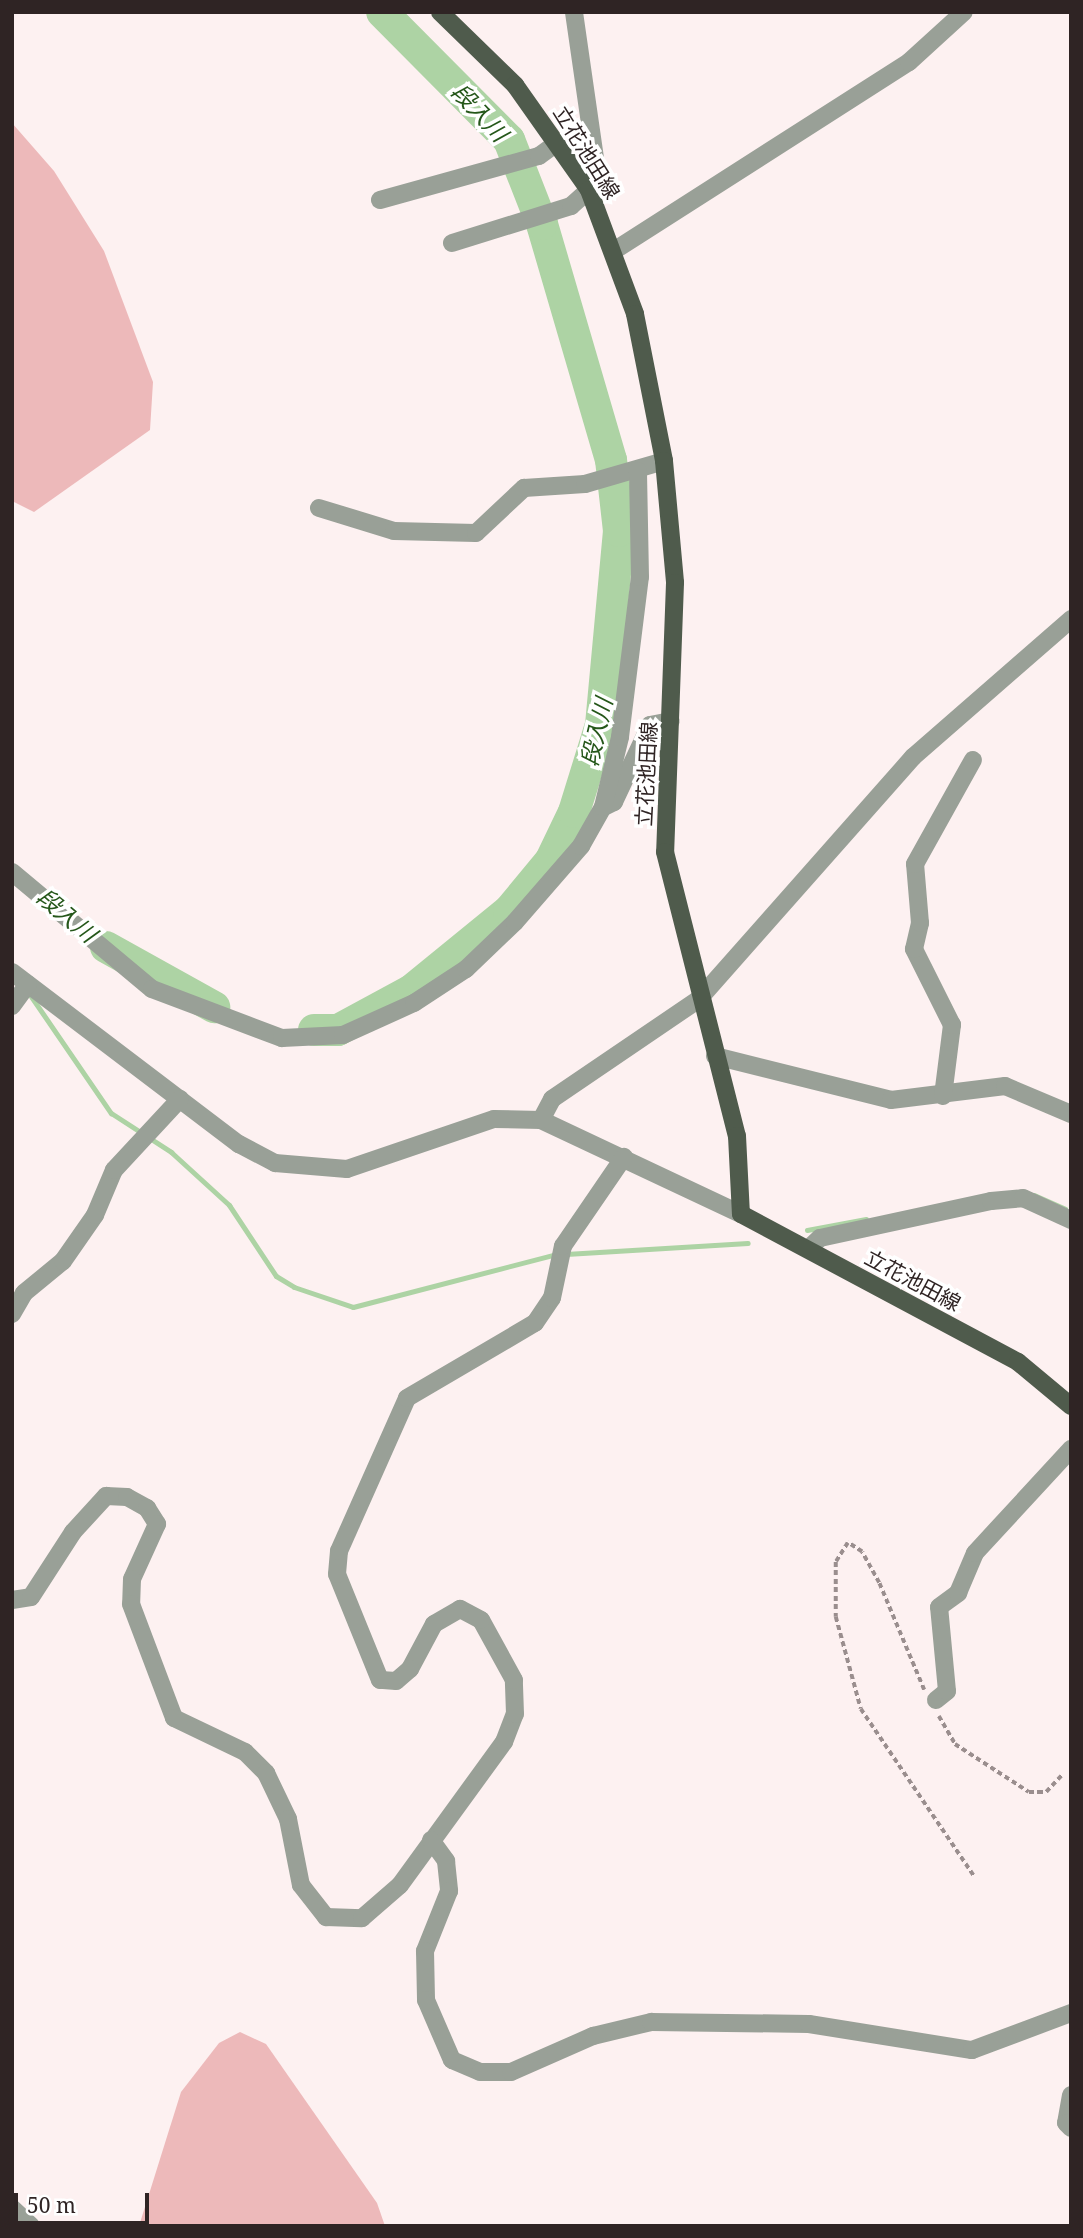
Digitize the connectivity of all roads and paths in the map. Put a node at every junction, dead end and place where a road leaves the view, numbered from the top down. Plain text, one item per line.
1 (440, 12) edge
2 (574, 12) edge
3 (964, 12) edge
4 (557, 143) junction
5 (589, 190) junction
6 (380, 200) dead end
7 (452, 243) dead end
8 (615, 250) junction
9 (664, 461) junction
10 (638, 471) junction
11 (319, 508) dead end
12 (1071, 619) edge
13 (671, 721) junction
14 (972, 760) dead end
15 (603, 807) junction
16 (12, 872) edge
17 (12, 972) edge
18 (28, 984) junction
19 (699, 999) junction
20 (12, 1006) edge
21 (715, 1056) junction
22 (943, 1096) junction
23 (180, 1099) junction
24 (1071, 1114) edge
25 (541, 1120) junction
26 (624, 1157) junction
27 (741, 1214) junction
28 (1071, 1220) edge
29 (808, 1249) junction
30 (12, 1314) edge
31 (1071, 1406) edge
32 (1071, 1449) edge
33 (12, 1600) edge
34 (936, 1700) junction
35 (1062, 1774) dead end
36 (431, 1840) junction
37 (974, 1876) dead end
38 (1071, 2013) edge
39 (1071, 2095) edge
40 (1071, 2128) edge
41 (12, 2208) edge
42 (31, 2226) edge

1 - 4 main road, 立花池田線
2 - 5 street
3 - 8 street
4 - 5 main road, 立花池田線
4 - 6 street
5 - 7 street
5 - 8 main road, 立花池田線
8 - 9 main road, 立花池田線
9 - 10 street
9 - 13 main road, 立花池田線
10 - 11 street
10 - 15 street
12 - 19 street
13 - 15 street
13 - 19 main road, 立花池田線
14 - 22 street
15 - 16 street
17 - 18 street
18 - 20 street
18 - 23 street
19 - 21 main road, 立花池田線
19 - 25 street
21 - 22 street
21 - 27 main road, 立花池田線
22 - 24 street
23 - 25 street
23 - 30 street
25 - 26 street
26 - 27 street
26 - 36 street
27 - 29 main road, 立花池田線
28 - 29 street
29 - 31 main road, 立花池田線
32 - 34 street
33 - 36 street
34 - 35 path
34 - 37 path
36 - 38 street
39 - 40 street
41 - 42 street

